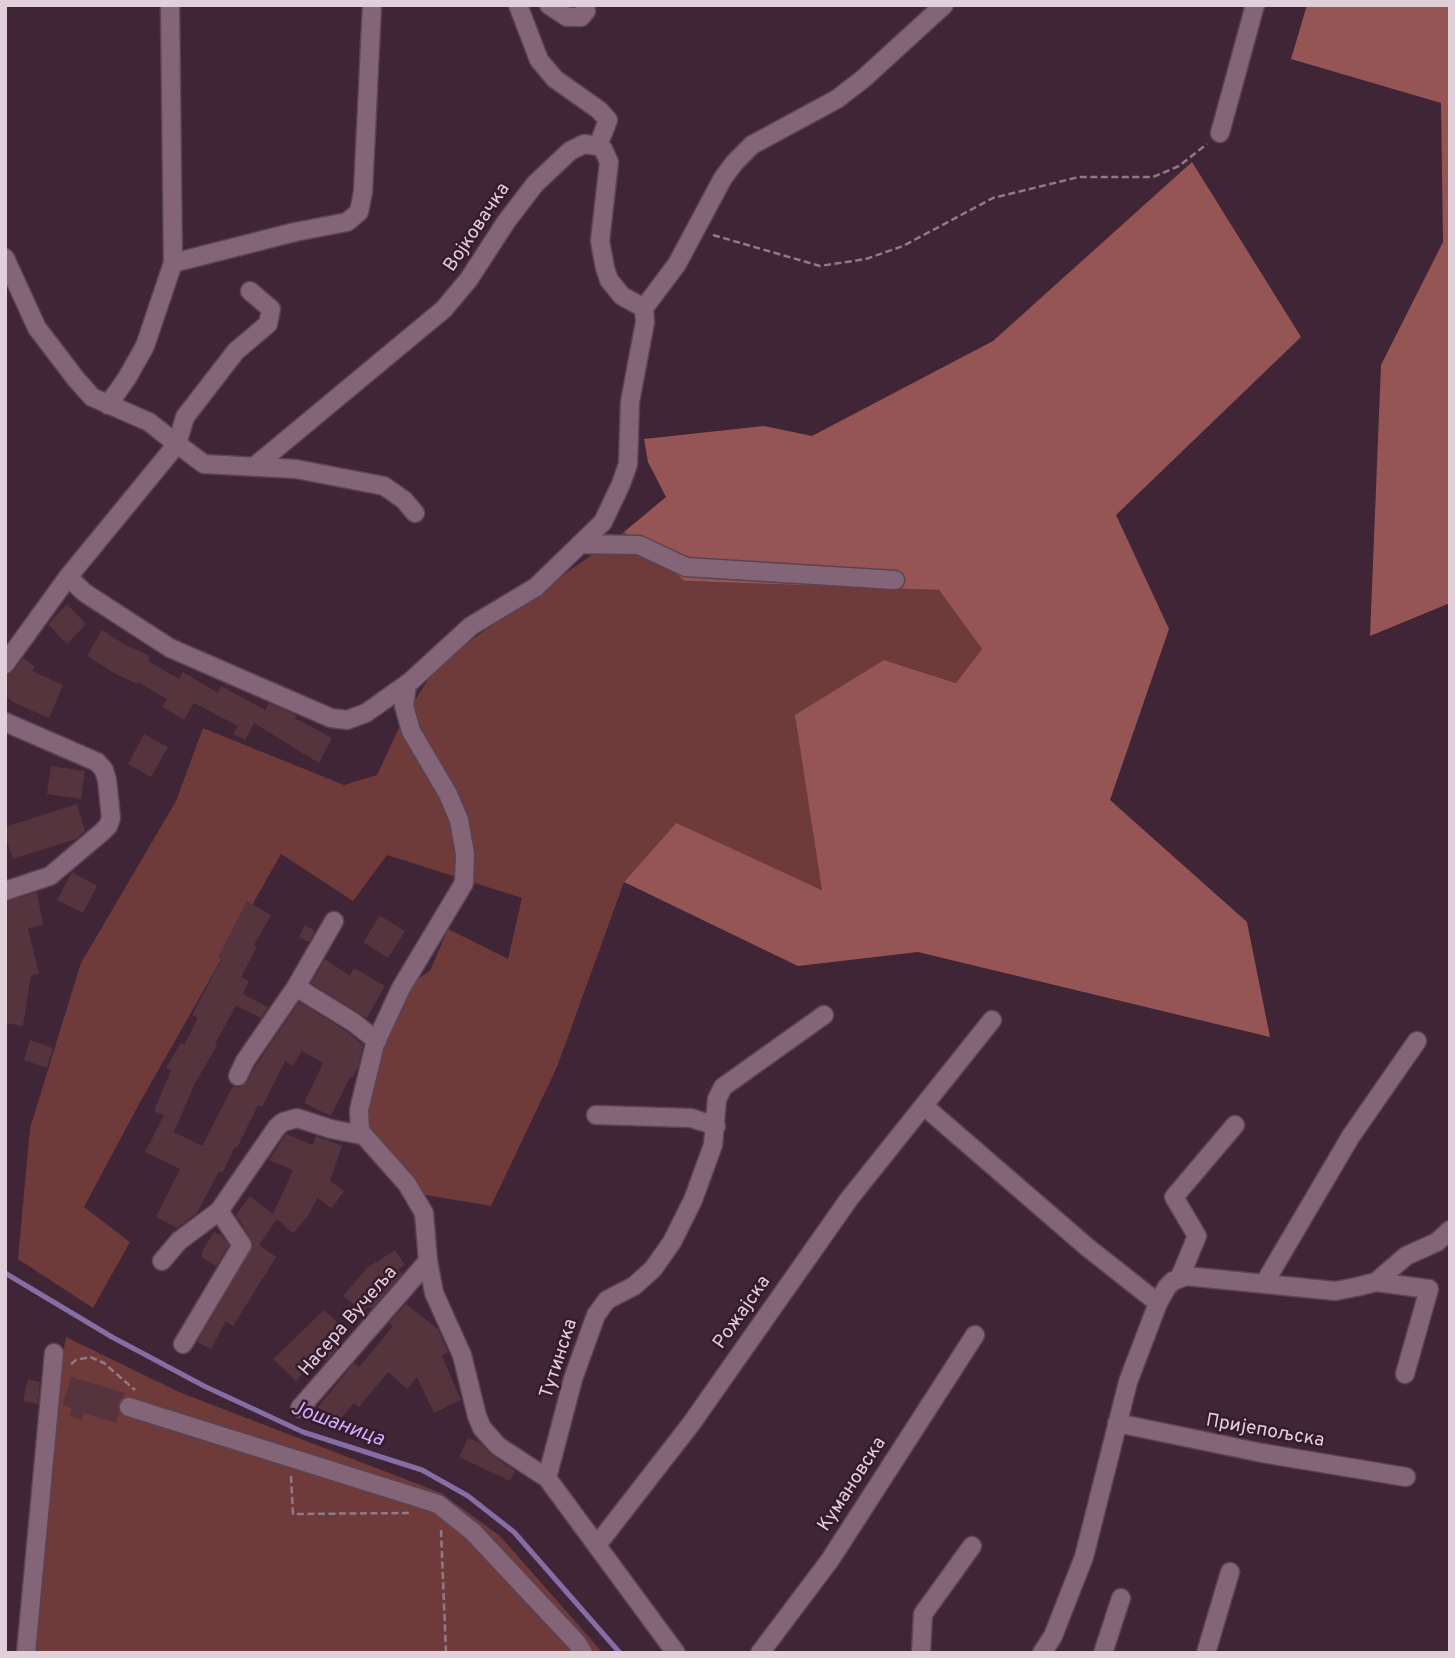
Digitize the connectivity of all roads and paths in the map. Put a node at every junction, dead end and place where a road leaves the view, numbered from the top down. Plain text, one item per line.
1 (170, 5) edge
2 (372, 5) edge
3 (517, 5) edge
4 (549, 5) edge
5 (585, 5) edge
6 (944, 5) edge
7 (1255, 5) edge
8 (1220, 133) joint
9 (598, 146) junction
10 (697, 230) junction
11 (5, 258) edge
12 (173, 263) junction
13 (250, 291) dead end
14 (644, 308) junction
15 (108, 405) junction
16 (177, 444) junction
17 (255, 466) junction
18 (415, 513) dead end
19 (580, 544) junction
20 (68, 577) junction
21 (895, 580) dead end
22 (5, 664) edge
23 (407, 684) junction
24 (5, 722) edge
25 (5, 891) edge
26 (334, 920) dead end
27 (296, 987) junction
28 (824, 1015) dead end
29 (992, 1020) dead end
30 (377, 1041) junction
31 (1417, 1041) dead end
32 (238, 1076) dead end
33 (924, 1106) junction
34 (596, 1115) dead end
35 (1235, 1125) dead end
36 (716, 1126) junction
37 (362, 1135) junction
38 (219, 1211) junction
39 (1450, 1230) edge
40 (162, 1261) dead end
41 (428, 1261) junction
42 (1180, 1277) junction
43 (1265, 1282) junction
44 (1376, 1282) junction
45 (1158, 1303) junction
46 (975, 1335) dead end
47 (183, 1344) dead end
48 (54, 1353) dead end
49 (69, 1365) dead end
50 (1405, 1374) dead end
51 (144, 1396) dead end
52 (129, 1407) dead end
53 (300, 1408) dead end
54 (1117, 1423) junction
55 (290, 1457) junction
56 (547, 1478) junction
57 (1406, 1478) dead end
58 (414, 1513) dead end
59 (441, 1527) dead end
60 (597, 1545) junction
61 (972, 1546) dead end
62 (1230, 1572) dead end
63 (1121, 1598) dead end
64 (26, 1653) edge
65 (446, 1653) edge
66 (583, 1653) edge
67 (676, 1653) edge
68 (760, 1653) edge
69 (921, 1653) edge
70 (1042, 1653) edge
71 (1103, 1653) edge
72 (1206, 1653) edge

1 - 12 street
2 - 12 street
3 - 9 street
4 - 5 street
6 - 10 street
7 - 8 street
8 - 10 path
9 - 14 street
9 - 17 street, Војковачка
10 - 14 street
11 - 15 street
12 - 15 street
13 - 16 street
14 - 19 street
15 - 16 street
16 - 17 street
16 - 20 street
17 - 18 street
19 - 21 street
19 - 23 street
20 - 22 street
20 - 23 street
23 - 30 street
24 - 25 street
26 - 27 street
27 - 30 street
27 - 32 street
28 - 36 street, Тутинска
29 - 33 street, Рожајска
30 - 37 street
31 - 43 street
33 - 45 street
33 - 60 street, Рожајска
34 - 36 street
35 - 42 street
36 - 56 street, Тутинска
37 - 38 street
37 - 41 street, Насера Вучеља
38 - 40 street
38 - 47 street
39 - 44 street
41 - 53 street, Насера Вучеља
41 - 56 street, Насера Вучеља
42 - 43 street
42 - 45 street
43 - 44 street
44 - 50 street
45 - 54 street
46 - 68 street, Кумановска
48 - 64 street
49 - 51 path
52 - 55 street
54 - 57 street, Пријепољска
54 - 70 street
55 - 58 path
55 - 66 street
56 - 60 street
59 - 65 path
60 - 67 street
61 - 69 street
62 - 72 street
63 - 71 street

